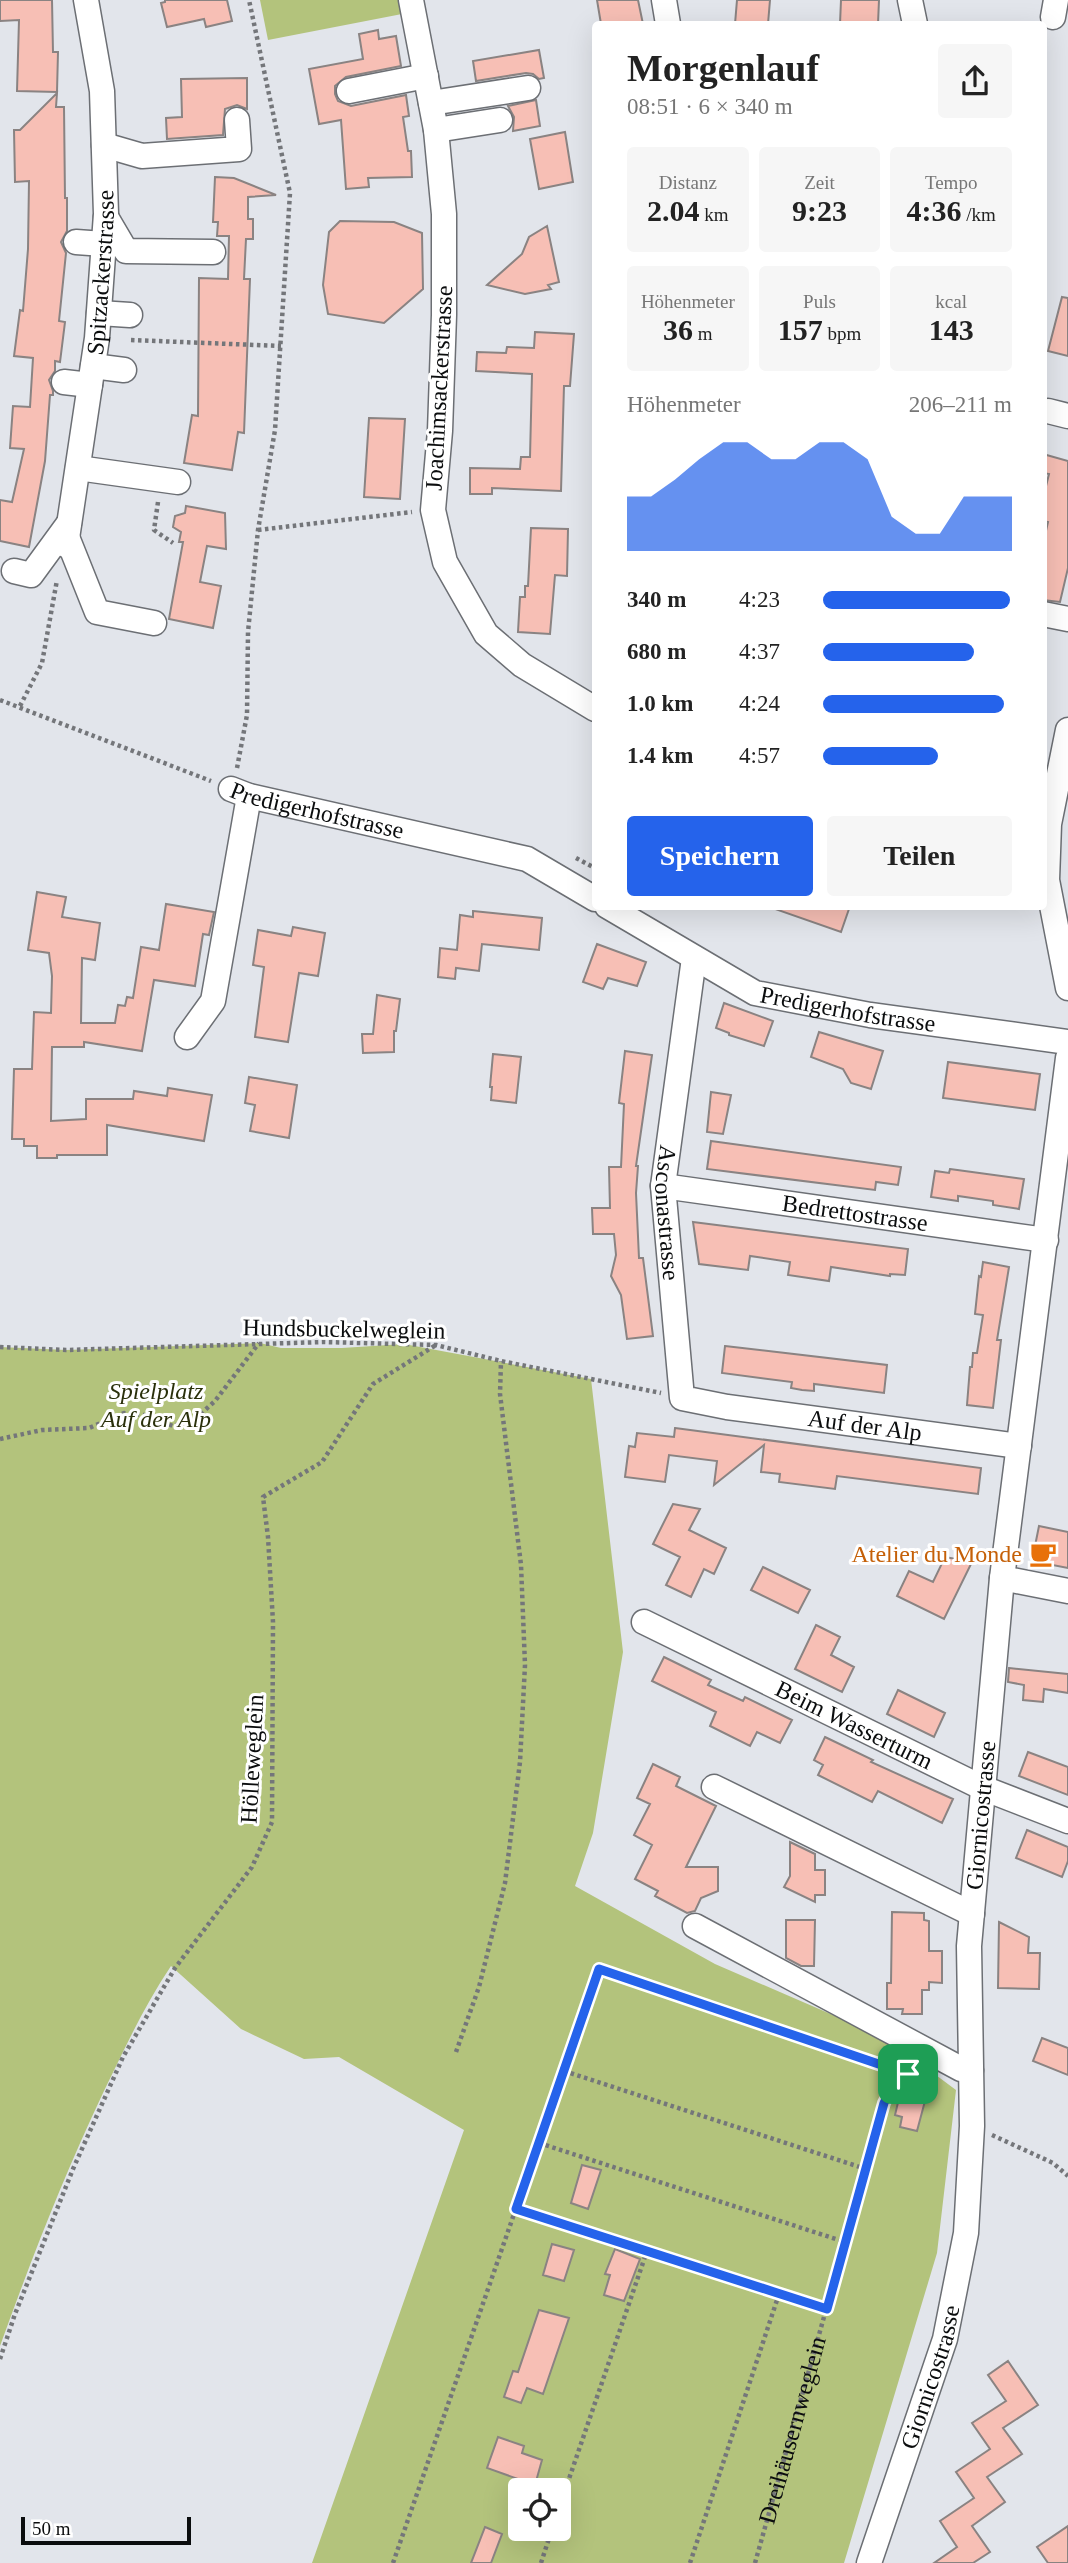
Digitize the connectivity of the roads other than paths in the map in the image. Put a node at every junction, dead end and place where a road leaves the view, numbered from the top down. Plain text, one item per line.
1 (86, 0) edge
2 (411, 0) edge
3 (664, 0) edge
4 (910, 0) edge
5 (668, 21) edge
6 (914, 21) edge
7 (426, 76) junction
8 (528, 88) dead end
9 (349, 91) dead end
10 (431, 103) junction
11 (237, 120) dead end
12 (500, 120) dead end
13 (436, 130) junction
14 (104, 145) junction
15 (106, 217) junction
16 (76, 242) dead end
17 (104, 244) junction
18 (213, 252) dead end
19 (99, 313) junction
20 (130, 315) dead end
21 (124, 370) dead end
22 (92, 375) junction
23 (64, 382) dead end
24 (78, 468) junction
25 (177, 482) dead end
26 (68, 535) junction
27 (14, 571) dead end
28 (1047, 615) edge
29 (1068, 619) edge
30 (153, 623) dead end
31 (592, 707) edge
32 (1068, 730) edge
33 (1047, 852) edge
34 (1047, 888) edge
35 (592, 897) edge
36 (614, 910) edge
37 (694, 958) junction
38 (1068, 988) edge
39 (187, 1037) dead end
40 (1068, 1042) edge
41 (1068, 1058) edge
42 (663, 1186) junction
43 (1046, 1240) junction
44 (713, 1403) joint
45 (1019, 1446) junction
46 (1002, 1578) junction
47 (1068, 1591) edge
48 (645, 1622) dead end
49 (714, 1787) dead end
50 (983, 1788) junction
51 (1068, 1821) edge
52 (972, 1913) junction
53 (695, 1927) dead end
54 (971, 2070) junction
55 (869, 2563) edge

1 - 14 street, Spitzackerstrasse
2 - 7 street, Joachimsackerstrasse
3 - 5 street
4 - 6 street
7 - 9 street
7 - 10 street, Joachimsackerstrasse
8 - 10 street
10 - 13 street, Joachimsackerstrasse
11 - 14 street
12 - 13 street
13 - 31 street, Joachimsackerstrasse
14 - 15 street, Spitzackerstrasse
15 - 17 street, Spitzackerstrasse
15 - 18 street
16 - 17 street
17 - 19 street, Spitzackerstrasse
19 - 20 street
19 - 22 street, Spitzackerstrasse
21 - 22 street
22 - 23 street
22 - 24 street, Spitzackerstrasse
24 - 25 street
24 - 26 street, Spitzackerstrasse
26 - 27 street
26 - 30 street
28 - 29 street
32 - 33 street
34 - 38 street
35 - 39 street, Predigerhofstrasse
36 - 37 street, Predigerhofstrasse
37 - 40 street, Predigerhofstrasse
37 - 42 street, Asconastrasse
41 - 43 street, Giornicostrasse
42 - 43 street, Bedrettostrasse
42 - 44 street, Asconastrasse
43 - 45 street, Giornicostrasse
44 - 45 street, Auf der Alp
45 - 46 street, Giornicostrasse
46 - 47 street
46 - 50 street, Giornicostrasse
48 - 50 street, Beim Wasserturm
49 - 52 street
50 - 51 street, Beim Wasserturm
50 - 52 street, Giornicostrasse
52 - 54 street, Giornicostrasse
53 - 54 street
54 - 55 street, Giornicostrasse

